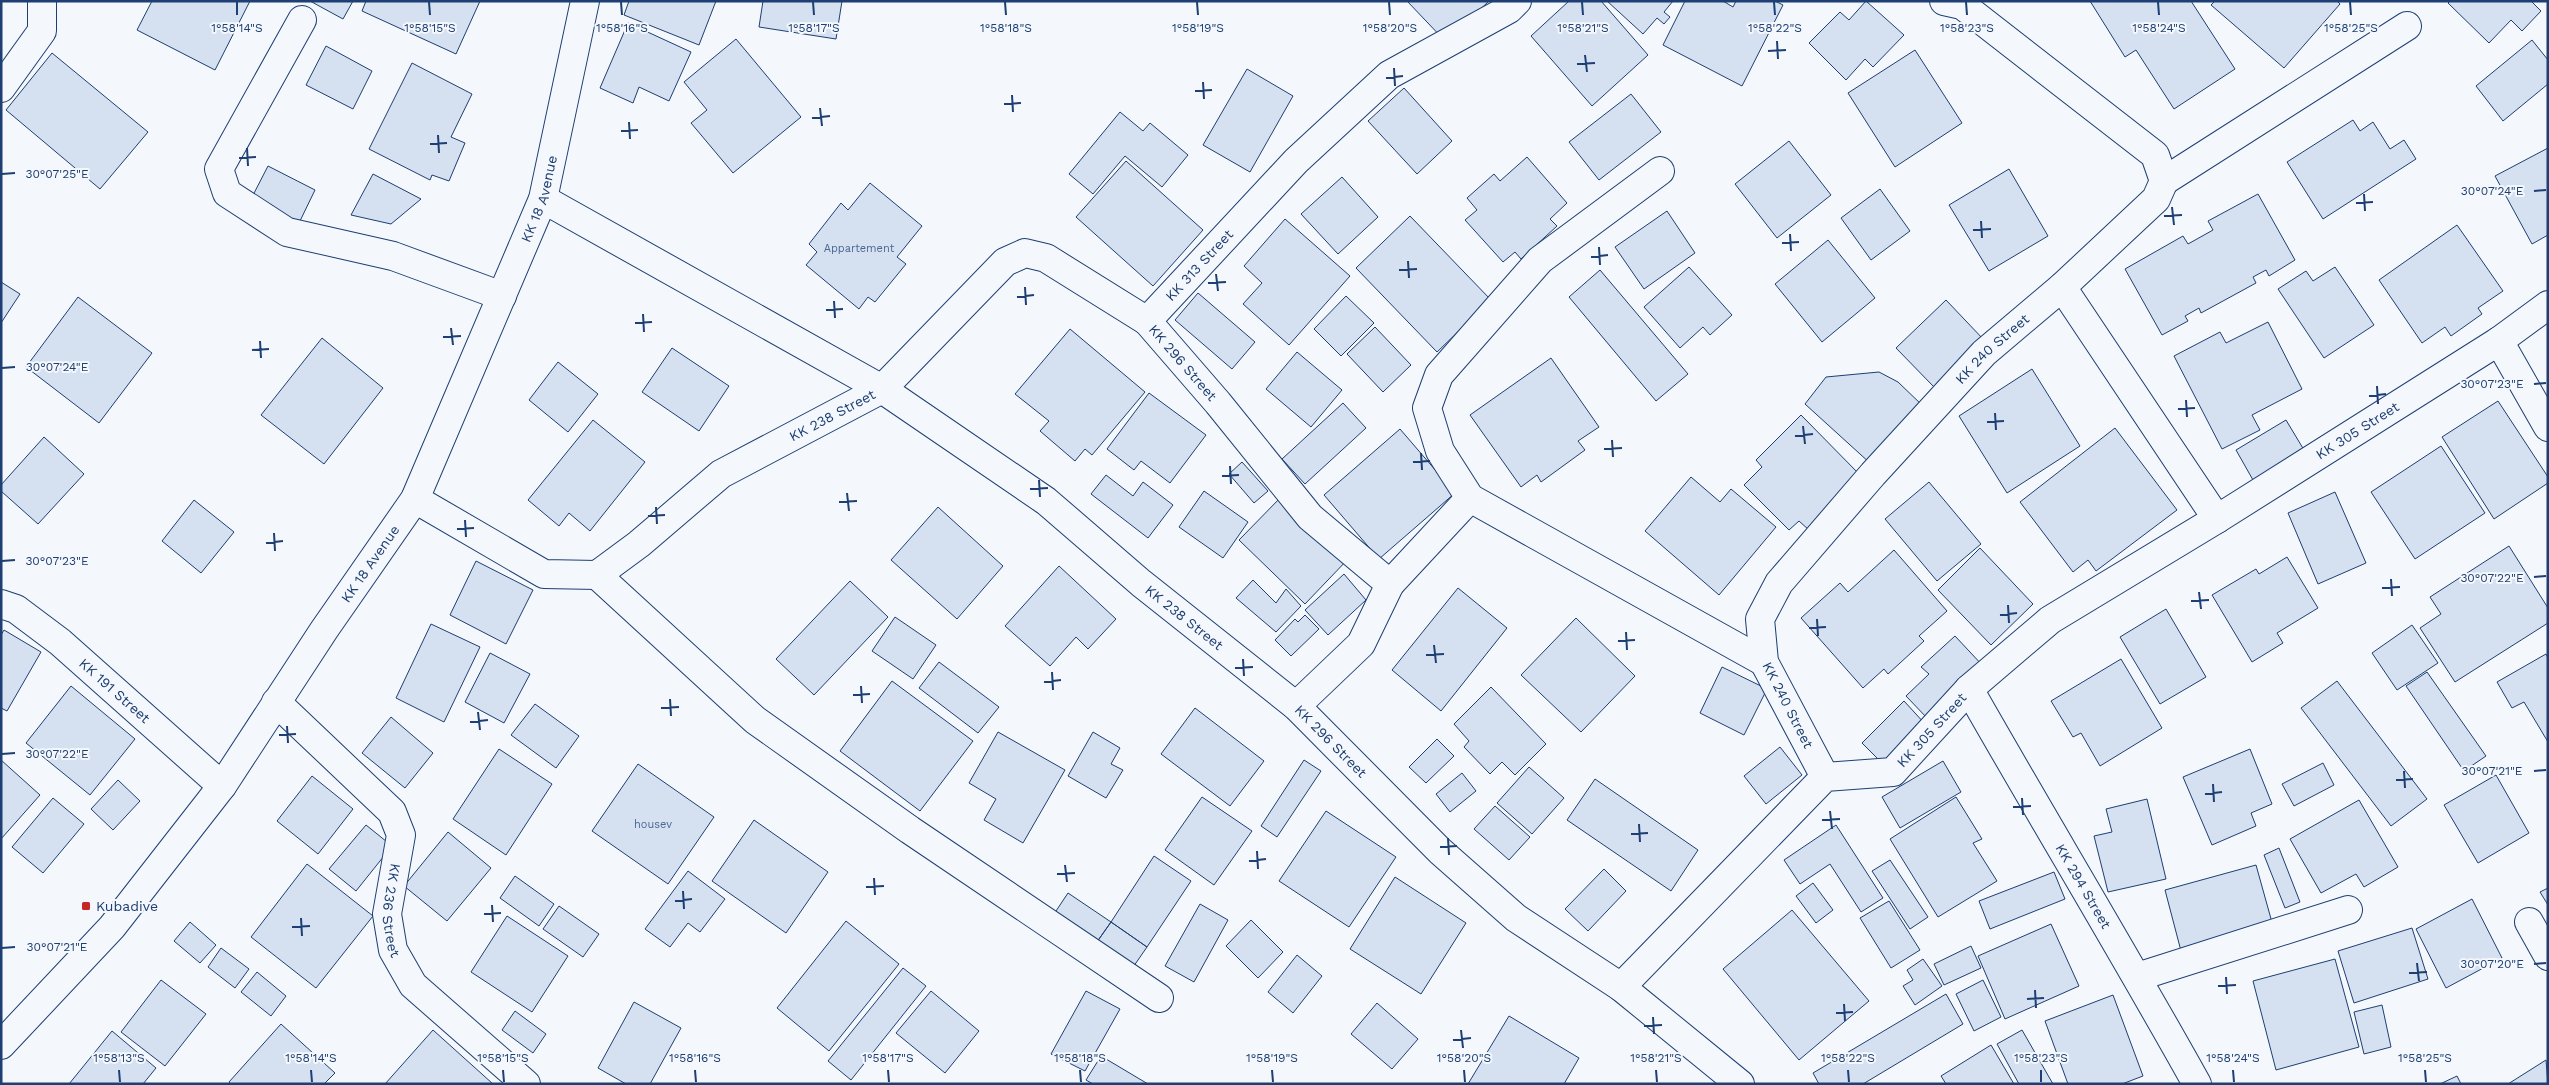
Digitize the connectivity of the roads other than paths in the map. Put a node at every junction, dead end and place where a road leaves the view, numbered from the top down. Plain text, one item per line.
1 (42, 1) edge
2 (585, 1) edge
3 (1517, 1) edge
4 (1958, 2) edge
5 (302, 20) dead end
6 (2407, 26) dead end
7 (1, 88) edge
8 (1660, 171) dead end
9 (2164, 180) junction
10 (542, 199) junction
11 (2062, 286) junction
12 (502, 296) junction
13 (2548, 305) edge
14 (1147, 321) junction
15 (2499, 341) junction
16 (882, 389) junction
17 (2548, 427) edge
18 (1470, 498) junction
19 (415, 499) junction
20 (2217, 519) junction
21 (597, 575) junction
22 (1390, 584) junction
23 (1, 604) edge
24 (1764, 662) junction
25 (1969, 689) junction
26 (276, 702) junction
27 (1296, 706) junction
28 (1825, 777) junction
29 (222, 786) junction
30 (2348, 910) dead end
31 (2529, 922) dead end
32 (2548, 956) edge
33 (2138, 977) junction
34 (1621, 987) junction
35 (1159, 998) dead end
36 (1, 1045) edge
37 (526, 1084) edge
38 (1740, 1084) edge
39 (2197, 1084) edge

1 - 7 street
2 - 10 street, KK 18 Avenue
3 - 14 street, KK 313 Street
4 - 9 street
5 - 12 street
6 - 9 street
8 - 18 street
9 - 11 street, KK 240 Street
10 - 12 street, KK 18 Avenue
10 - 16 street
11 - 20 street
11 - 24 street, KK 240 Street
12 - 19 street, KK 18 Avenue
13 - 15 street, KK 305 Street
14 - 16 street
14 - 22 street, KK 296 Street
15 - 17 street
15 - 20 street, KK 305 Street
16 - 21 street, KK 238 Street
16 - 27 street, KK 238 Street
18 - 22 street
18 - 24 street
19 - 21 street
19 - 26 street, KK 18 Avenue
20 - 25 street, KK 305 Street
21 - 35 street
22 - 27 street, KK 296 Street
23 - 29 street, KK 191 Street
24 - 28 street, KK 240 Street
25 - 28 street, KK 305 Street
25 - 33 street, KK 294 Street
26 - 29 street, KK 18 Avenue
26 - 37 street, KK 236 Street
27 - 34 street, KK 296 Street
28 - 34 street
29 - 36 street, KK 18 Avenue
30 - 33 street
31 - 32 street
33 - 39 street, KK 294 Street
34 - 38 street, KK 296 Street

